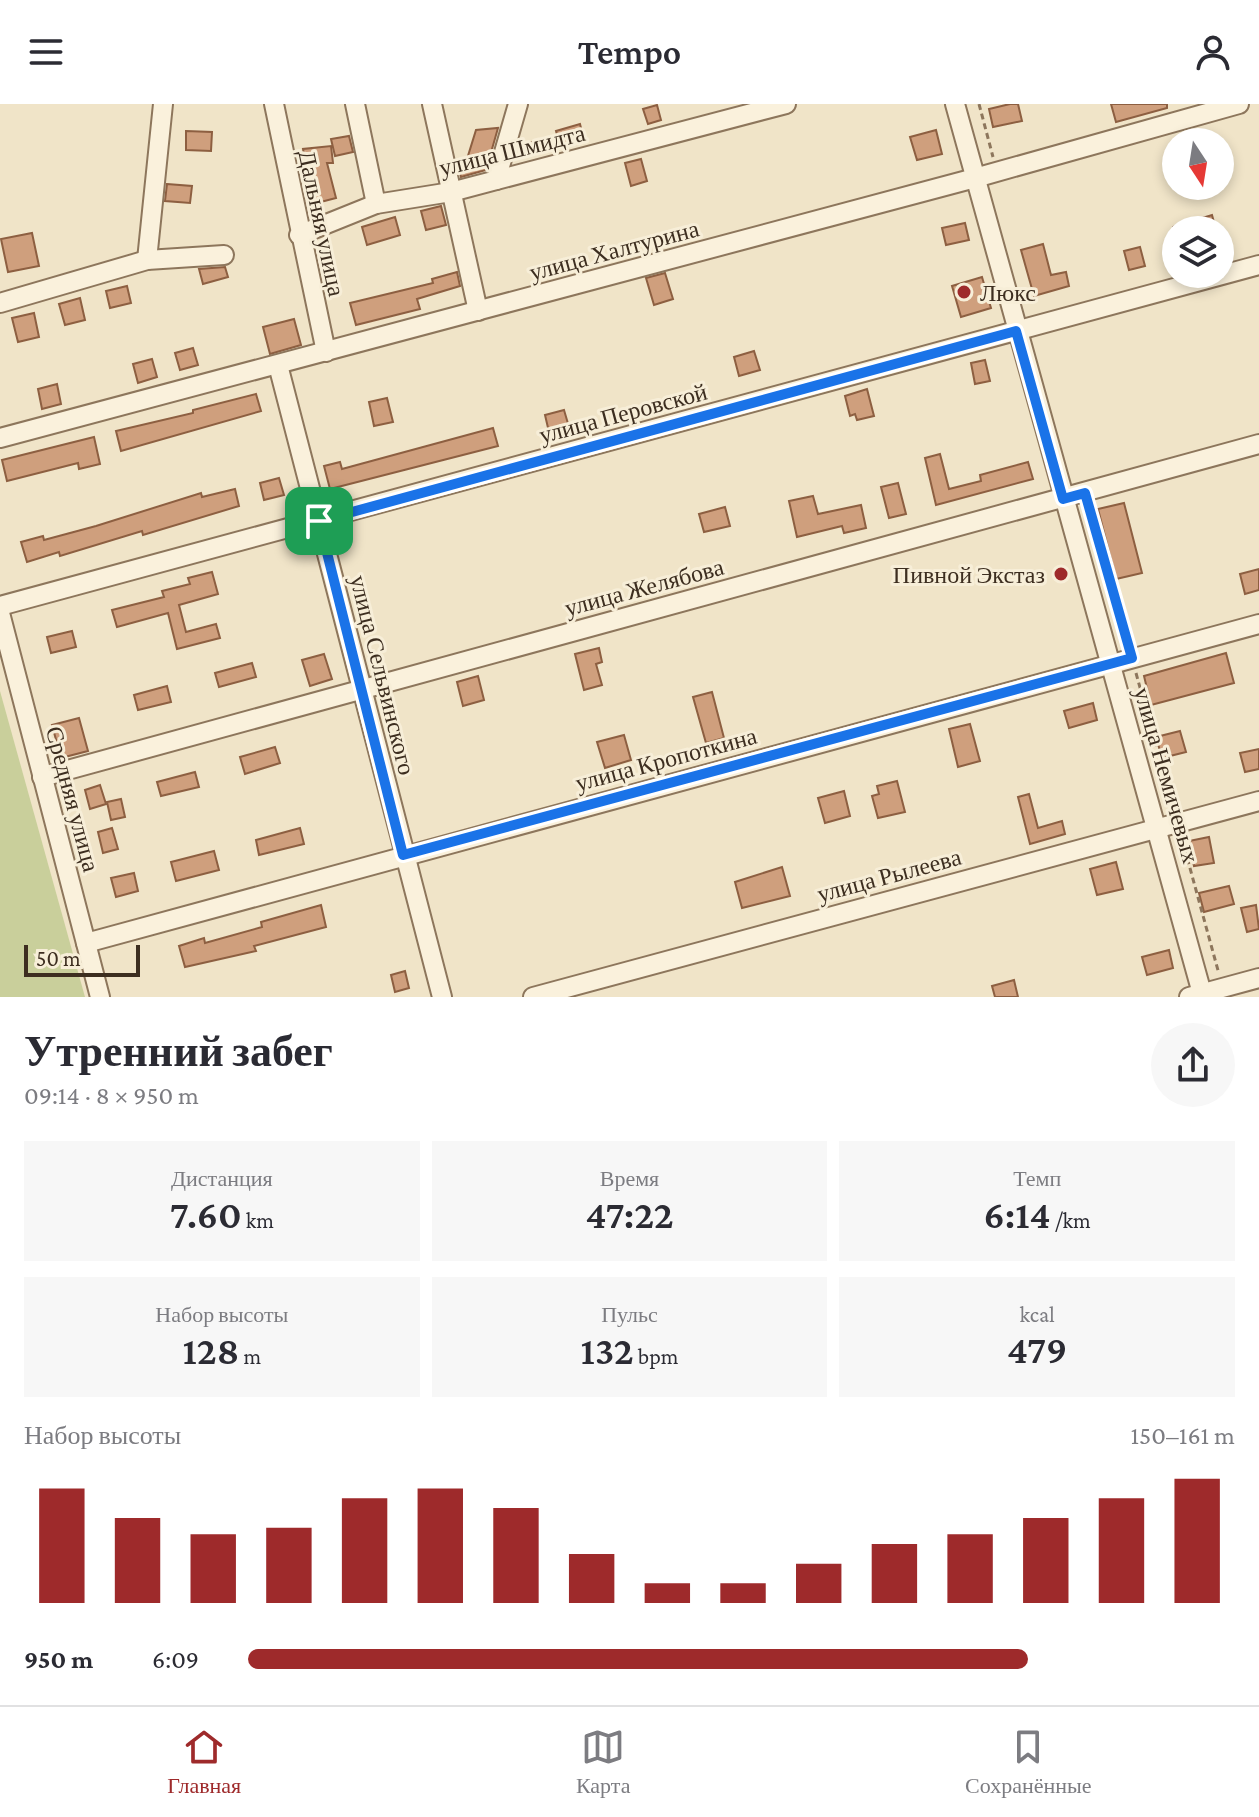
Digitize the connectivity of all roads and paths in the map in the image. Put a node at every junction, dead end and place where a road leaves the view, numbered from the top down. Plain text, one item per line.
1 (163, 104) edge
2 (274, 104) edge
3 (355, 104) edge
4 (432, 104) edge
5 (518, 104) edge
6 (786, 104) edge
7 (955, 104) edge
8 (979, 104) edge
9 (1239, 104) edge
10 (998, 172) junction
11 (975, 178) junction
12 (496, 180) junction
13 (451, 192) junction
14 (376, 204) junction
15 (299, 235) junction
16 (224, 255) dead end
17 (147, 260) junction
18 (1259, 265) edge
19 (0, 303) edge
20 (478, 311) junction
21 (1016, 331) junction
22 (326, 352) junction
23 (278, 365) junction
24 (0, 438) edge
25 (1259, 444) edge
26 (1085, 493) junction
27 (1063, 499) junction
28 (319, 521) junction
29 (0, 606) edge
30 (0, 613) edge
31 (1259, 624) edge
32 (1132, 658) junction
33 (1111, 664) junction
34 (361, 688) junction
35 (42, 777) junction
36 (1259, 801) edge
37 (1177, 822) junction
38 (1158, 827) junction
39 (403, 855) junction
40 (86, 943) junction
41 (1259, 978) edge
42 (1223, 988) junction
43 (1198, 996) edge
44 (100, 997) edge
45 (442, 997) edge
46 (533, 997) edge

1 - 17 street
2 - 15 street, Дальняя улица
3 - 14 street
4 - 13 street
5 - 12 street
6 - 12 street, улица Шмидта
7 - 11 street, улица Немичевых
8 - 10 path
9 - 10 street, улица Халтурина
10 - 11 street, улица Халтурина
11 - 20 street, улица Халтурина
11 - 21 street, улица Немичевых
12 - 13 street, улица Шмидта
13 - 14 street, улица Шмидта
13 - 20 street
14 - 15 street, улица Шмидта
15 - 22 street, Дальняя улица
16 - 17 street
17 - 19 street
18 - 21 street, улица Перовской
20 - 22 street, улица Халтурина
21 - 27 street, улица Немичевых
21 - 28 street, улица Перовской
22 - 23 street, улица Халтурина
23 - 24 street, улица Халтурина
23 - 28 street, улица Сельвинского
25 - 26 street, улица Желябова
26 - 27 street, улица Желябова
26 - 32 path
27 - 33 street, улица Немичевых
27 - 34 street, улица Желябова
28 - 29 street, улица Перовской
28 - 34 street, улица Сельвинского
30 - 35 street, Средняя улица
31 - 32 street, улица Кропоткина
32 - 33 street, улица Кропоткина
32 - 37 path
33 - 38 street, улица Немичевых
33 - 39 street, улица Кропоткина
34 - 35 street, улица Желябова
34 - 39 street, улица Сельвинского
35 - 40 street, Средняя улица
36 - 37 street, улица Рылеева
37 - 38 street, улица Рылеева
37 - 42 path
38 - 43 street, улица Немичевых
38 - 46 street, улица Рылеева
39 - 40 street, улица Кропоткина
39 - 45 street, улица Сельвинского
40 - 44 street, Средняя улица
41 - 42 street
42 - 43 street

